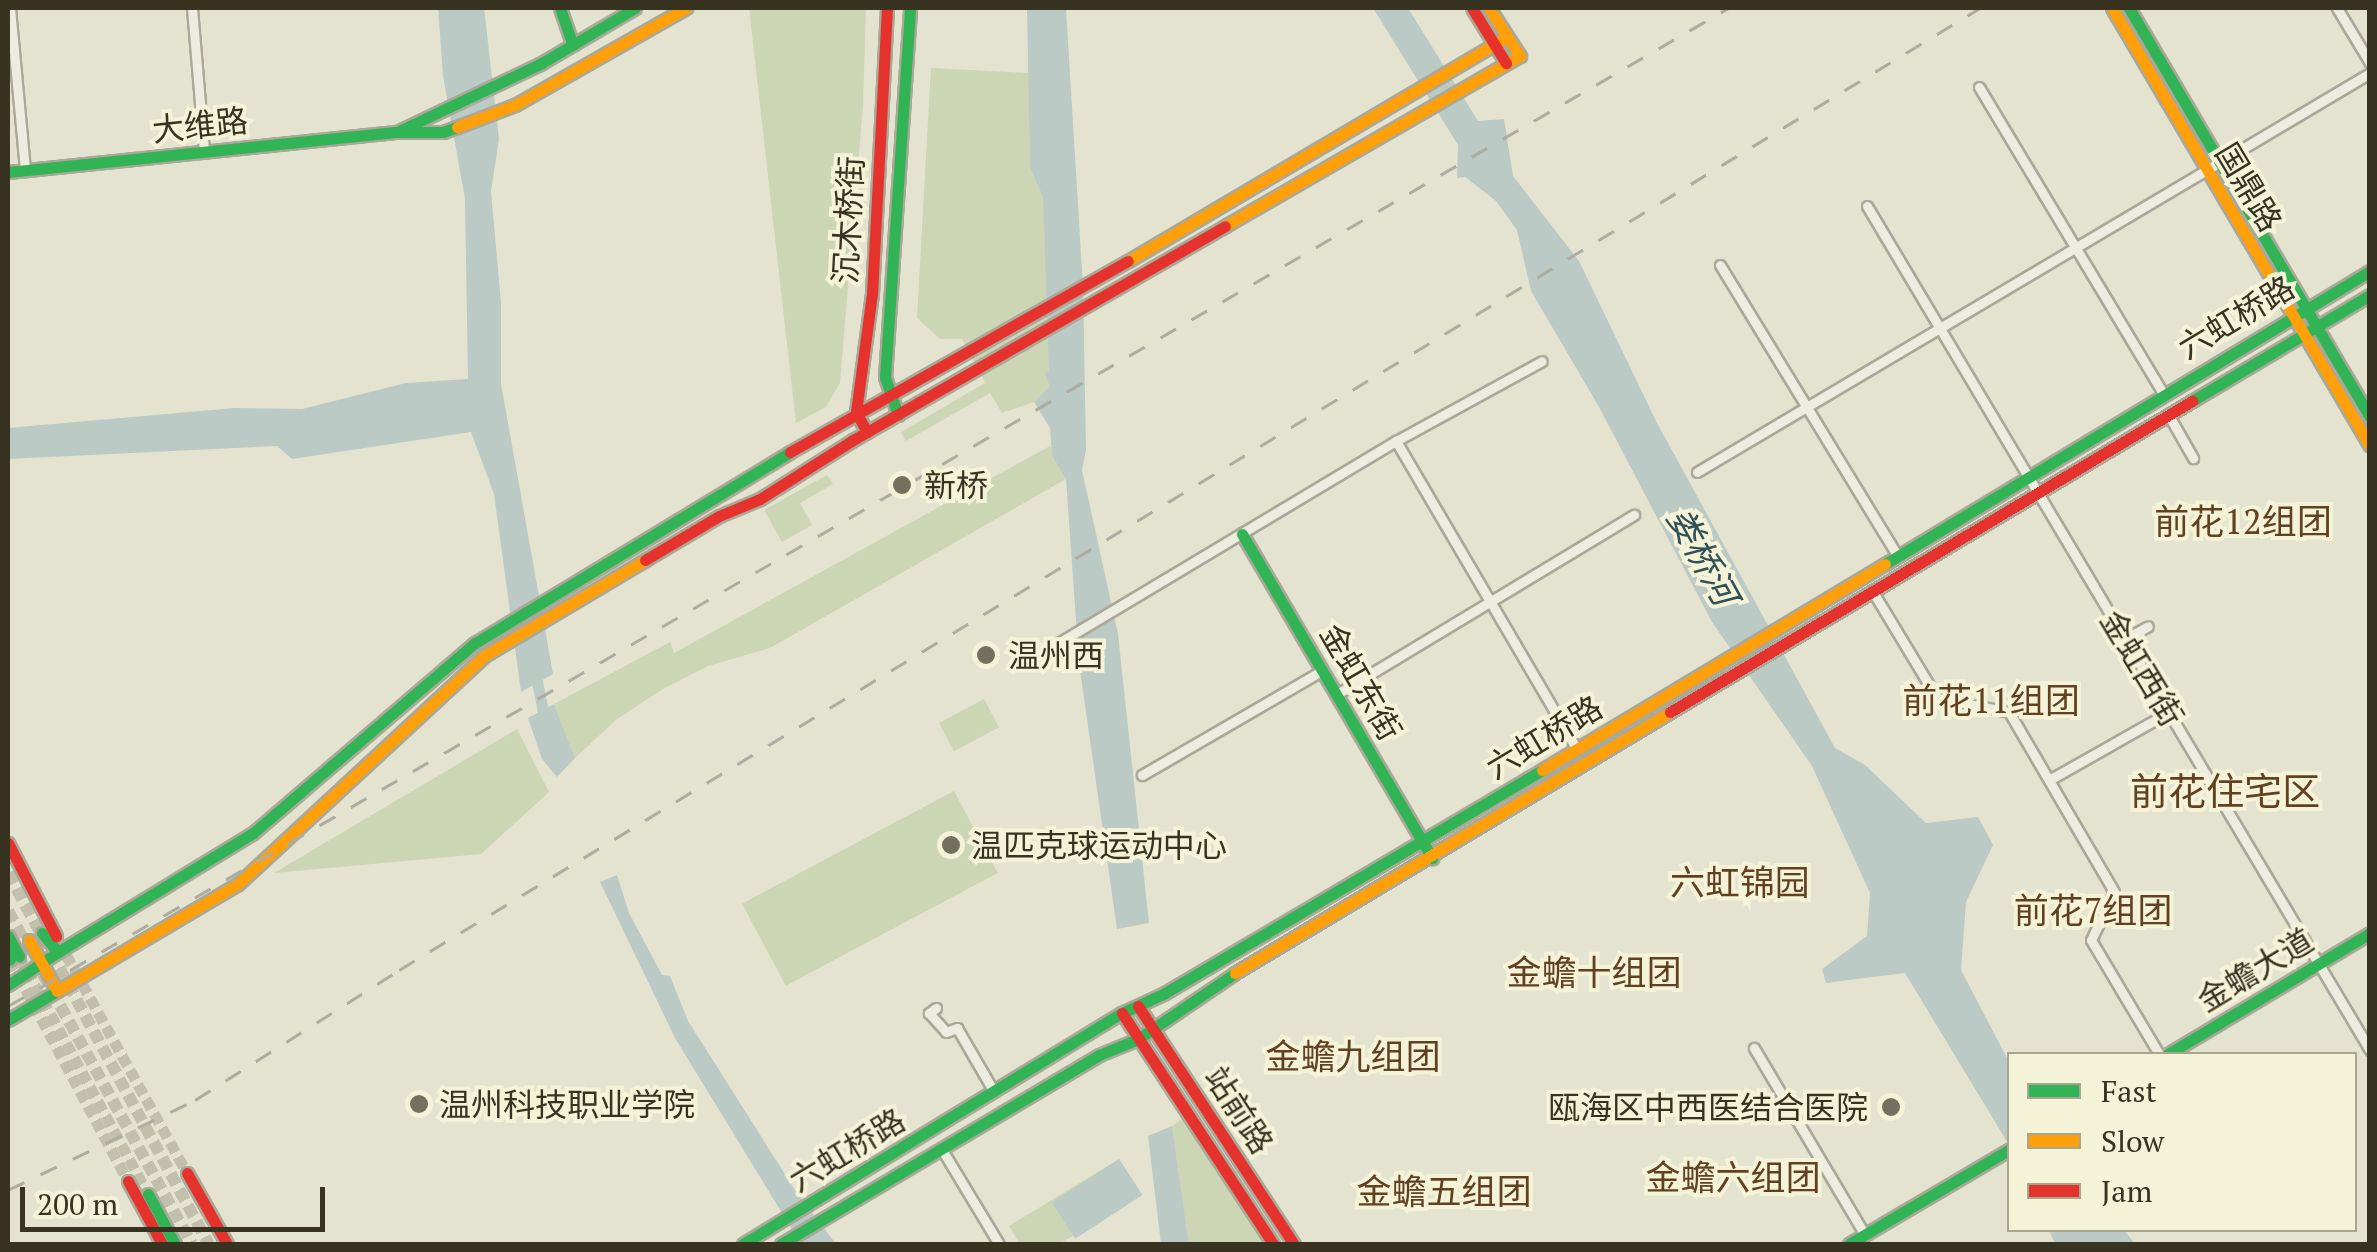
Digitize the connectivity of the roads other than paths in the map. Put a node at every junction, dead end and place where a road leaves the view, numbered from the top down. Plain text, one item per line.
1 (10, 8) edge
2 (192, 8) edge
3 (560, 8) edge
4 (635, 8) edge
5 (686, 8) edge
6 (887, 8) edge
7 (910, 8) edge
8 (1472, 8) edge
9 (1490, 8) edge
10 (2112, 8) edge
11 (2128, 8) edge
12 (2337, 8) edge
13 (1507, 37) junction
14 (1494, 43) junction
15 (573, 45) junction
16 (2370, 62) edge
17 (1506, 63) junction
18 (2370, 74) edge
19 (1980, 86) dead end
20 (398, 132) junction
21 (204, 152) junction
22 (2221, 162) junction
23 (25, 171) junction
24 (2207, 171) junction
25 (8, 172) edge
26 (1867, 206) dead end
27 (2075, 249) junction
28 (1720, 265) dead end
29 (2370, 271) edge
30 (2370, 294) edge
31 (2306, 308) junction
32 (2292, 316) junction
33 (2316, 326) junction
34 (1940, 329) junction
35 (2302, 333) junction
36 (1542, 360) dead end
37 (2163, 392) junction
38 (888, 395) junction
39 (1806, 408) junction
40 (856, 412) junction
41 (898, 414) junction
42 (2168, 414) junction
43 (2370, 416) edge
44 (867, 432) junction
45 (1396, 441) junction
46 (2370, 446) edge
47 (2194, 458) dead end
48 (1697, 472) dead end
49 (2027, 476) junction
50 (2038, 492) junction
51 (1634, 515) dead end
52 (1242, 534) junction
53 (1897, 554) junction
54 (1872, 592) junction
55 (1490, 602) junction
56 (2148, 626) dead end
57 (2125, 639) junction
58 (1050, 648) dead end
59 (1323, 670) junction
60 (1337, 694) junction
61 (2168, 712) junction
62 (1577, 749) junction
63 (1142, 775) dead end
64 (2049, 780) junction
65 (1423, 841) junction
66 (8, 843) edge
67 (1432, 858) junction
68 (42, 933) dead end
69 (2370, 933) edge
70 (8, 936) edge
71 (56, 936) tunnel mouth
72 (29, 940) dead end
73 (58, 952) junction
74 (12, 957) tunnel mouth
75 (43, 964) junction
76 (2318, 964) junction
77 (8, 985) edge
78 (57, 990) junction
79 (1138, 1006) junction
80 (936, 1008) dead end
81 (1122, 1013) junction
82 (8, 1020) edge
83 (1153, 1029) junction
84 (1138, 1039) junction
85 (1754, 1048) dead end
86 (2370, 1050) edge
87 (2158, 1052) edge
88 (2171, 1052) edge
89 (993, 1090) junction
90 (942, 1148) junction
91 (2007, 1152) edge
92 (187, 1173) tunnel mouth
93 (128, 1182) tunnel mouth
94 (148, 1194) tunnel mouth
95 (1865, 1235) junction
96 (786, 1242) edge
97 (162, 1244) edge
98 (175, 1244) edge
99 (227, 1244) edge
100 (743, 1244) edge
101 (998, 1244) edge
102 (1273, 1244) edge
103 (1294, 1244) edge
104 (1849, 1244) edge

1 - 23 street
2 - 21 street
3 - 15 street
4 - 15 street, 大维路
5 - 20 street, 大维路
6 - 40 street, 沉木桥街
7 - 38 street, 沉木桥街
8 - 14 street
9 - 13 street
10 - 24 street, 国鼎路
11 - 22 street, 国鼎路
12 - 16 street
13 - 14 street
13 - 17 street
14 - 17 street
14 - 38 street
15 - 20 street, 大维路
17 - 41 street
18 - 22 street
19 - 27 street
20 - 21 street, 大维路
21 - 23 street, 大维路
22 - 24 street
22 - 31 street, 国鼎路
23 - 25 street, 大维路
24 - 27 street
24 - 32 street, 国鼎路
26 - 34 street, 金虹西街
27 - 34 street
27 - 37 street
28 - 39 street
29 - 31 street, 六虹桥路
30 - 33 street, 六虹桥路
31 - 32 street, 六虹桥路
31 - 33 street, 国鼎路
32 - 35 street, 国鼎路
32 - 37 street, 六虹桥路
33 - 35 street, 六虹桥路
33 - 43 street, 国鼎路
34 - 39 street
34 - 49 street, 金虹西街
35 - 42 street, 六虹桥路
35 - 46 street, 国鼎路
36 - 45 street
37 - 49 street, 六虹桥路
38 - 40 street
38 - 41 street, 沉木桥街
39 - 48 street
39 - 53 street
40 - 44 street
40 - 73 street
41 - 44 street
42 - 47 street
42 - 50 street, 六虹桥路
44 - 78 street
45 - 52 street
45 - 55 street
49 - 50 street, 金虹西街
49 - 53 street, 六虹桥路
50 - 54 street, 六虹桥路
50 - 57 street, 金虹西街
51 - 55 street
52 - 58 street
52 - 59 street, 金虹东街
53 - 62 street, 六虹桥路
54 - 64 street
54 - 67 street, 六虹桥路
55 - 60 street
55 - 62 street
56 - 57 street
57 - 61 street, 金虹西街
59 - 60 street, 金虹东街
59 - 63 street
60 - 65 street, 金虹东街
61 - 64 street
61 - 76 street, 金虹西街
62 - 65 street, 六虹桥路
64 - 87 street
65 - 67 street, 金虹东街
65 - 79 street, 六虹桥路
66 - 71 street
67 - 83 street, 六虹桥路
68 - 73 street
69 - 76 street, 金蟾大道
70 - 74 street
72 - 75 street
73 - 75 street
75 - 77 street
75 - 78 street
76 - 86 street, 金虹西街
76 - 88 street, 金蟾大道
78 - 82 street
79 - 81 street, 六虹桥路
79 - 83 street, 站前路
80 - 89 street
81 - 84 street, 站前路
81 - 89 street, 六虹桥路
83 - 84 street, 六虹桥路
83 - 103 street, 站前路
84 - 90 street, 六虹桥路
84 - 102 street, 站前路
85 - 95 street
89 - 100 street, 六虹桥路
90 - 96 street, 六虹桥路
90 - 101 street
91 - 95 street
92 - 99 street
93 - 97 street
94 - 98 street
95 - 104 street

